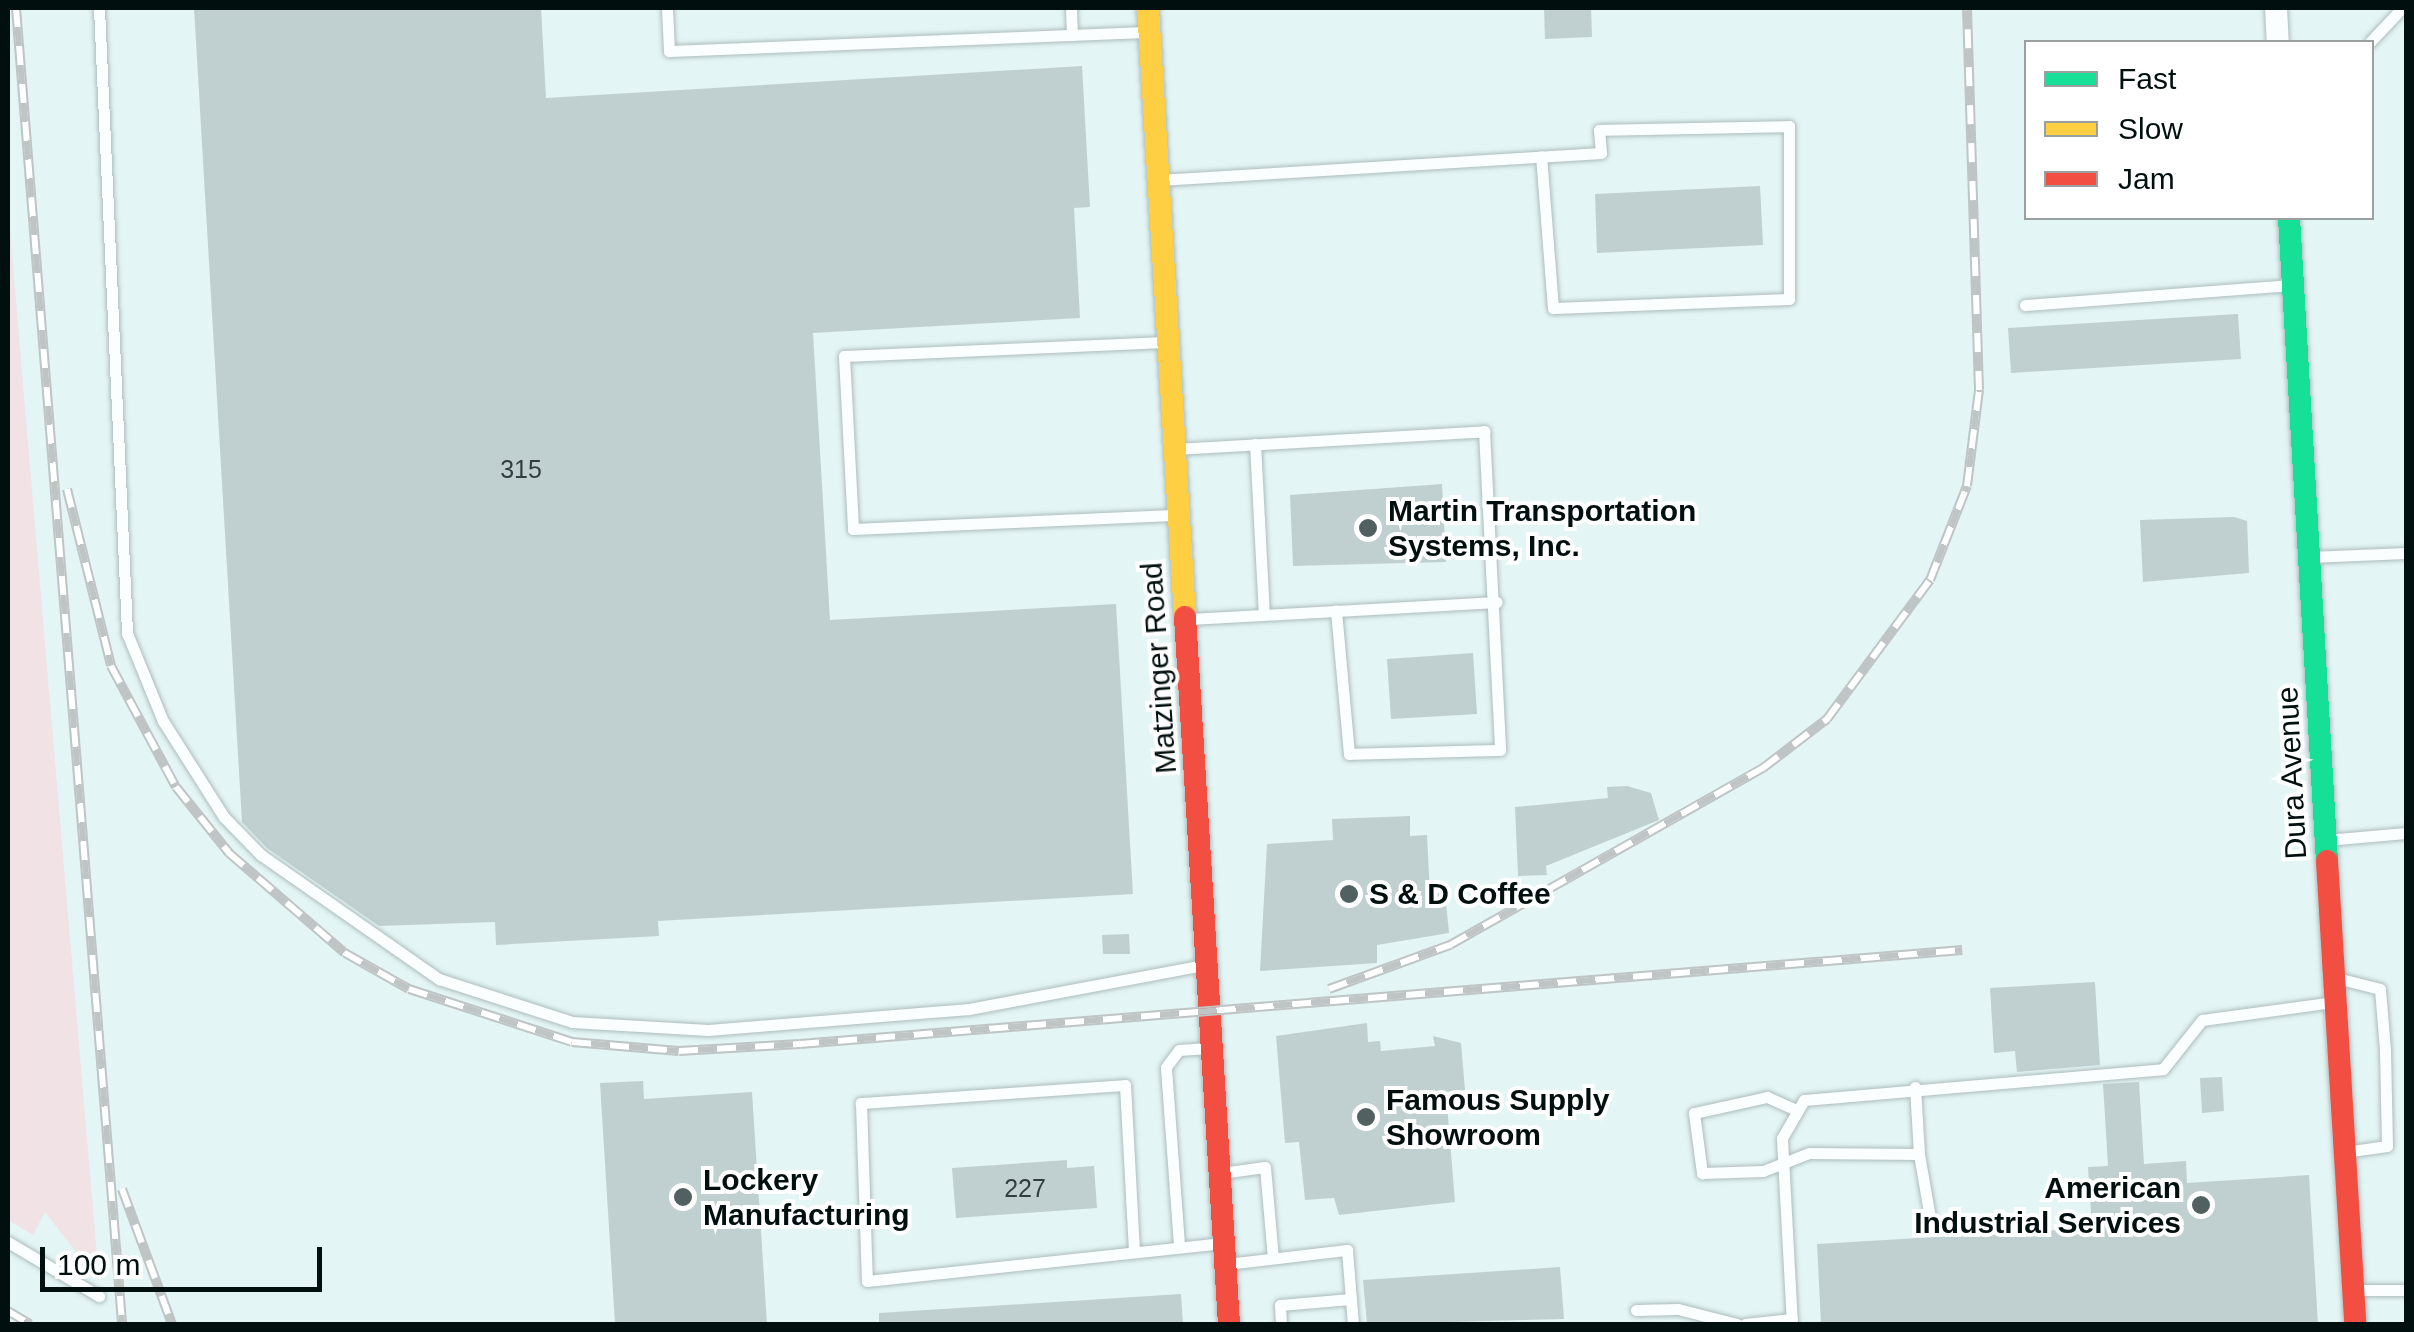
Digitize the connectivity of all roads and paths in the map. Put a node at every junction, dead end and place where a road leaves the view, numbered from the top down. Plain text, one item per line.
1 (99, 8) edge
2 (668, 8) edge
3 (1071, 8) edge
4 (1148, 8) edge
5 (2276, 8) edge
6 (2402, 8) edge
7 (1149, 32) junction
8 (1072, 35) junction
9 (2278, 40) edge
10 (2372, 40) edge
11 (1541, 156) junction
12 (1159, 180) junction
13 (2289, 220) edge
14 (2293, 285) junction
15 (2024, 305) dead end
16 (1169, 342) junction
17 (1255, 444) junction
18 (1176, 448) junction
19 (1179, 515) junction
20 (2406, 553) edge
21 (2310, 557) junction
22 (1497, 602) junction
23 (1336, 610) junction
24 (1264, 614) junction
25 (1187, 620) junction
26 (2406, 833) edge
27 (2326, 840) junction
28 (1207, 964) junction
29 (2334, 978) junction
30 (2336, 1002) junction
31 (1212, 1048) junction
32 (1915, 1087) junction
33 (1794, 1108) junction
34 (2345, 1152) junction
35 (1919, 1154) junction
36 (1782, 1160) junction
37 (1220, 1173) junction
38 (1930, 1218) dead end
39 (8, 1242) edge
40 (1180, 1245) junction
41 (1134, 1251) junction
42 (1224, 1253) junction
43 (1273, 1258) junction
44 (2353, 1290) junction
45 (2406, 1290) edge
46 (99, 1296) dead end
47 (1351, 1299) junction
48 (1636, 1310) dead end
49 (1792, 1322) edge
50 (1230, 1324) edge
51 (1281, 1324) edge
52 (1353, 1324) edge
53 (1741, 1324) edge
54 (2355, 1324) edge

1 - 28 lane
2 - 8 lane
3 - 8 lane
4 - 7 street, Matzinger Road
5 - 9 street
6 - 10 lane
7 - 8 lane
7 - 12 street, Matzinger Road
11 - 11 lane
11 - 12 lane
12 - 16 street, Matzinger Road
13 - 14 street, Dura Avenue
14 - 15 lane
14 - 21 street, Dura Avenue
16 - 18 street, Matzinger Road
16 - 19 lane
17 - 18 lane
17 - 22 lane
17 - 24 lane
18 - 19 street, Matzinger Road
19 - 25 street, Matzinger Road
20 - 21 lane
21 - 27 street, Dura Avenue
22 - 23 lane
22 - 23 lane
23 - 24 lane
24 - 25 lane
25 - 28 street, Matzinger Road
26 - 27 lane
27 - 29 street, Dura Avenue
28 - 31 street, Matzinger Road
29 - 30 street, Dura Avenue
29 - 34 lane
30 - 32 lane
30 - 34 street, Dura Avenue
31 - 37 street, Matzinger Road
31 - 40 lane
32 - 33 lane
32 - 35 lane
33 - 36 lane
33 - 36 lane
34 - 44 street, Dura Avenue
35 - 36 lane
35 - 38 lane
36 - 49 lane
37 - 42 street, Matzinger Road
37 - 43 lane
39 - 46 lane
40 - 41 lane
40 - 42 lane
41 - 41 lane
42 - 43 lane
42 - 50 street, Matzinger Road
43 - 47 lane
44 - 45 lane
44 - 54 street, Dura Avenue
47 - 51 lane
47 - 52 lane
48 - 53 lane
49 - 53 lane

